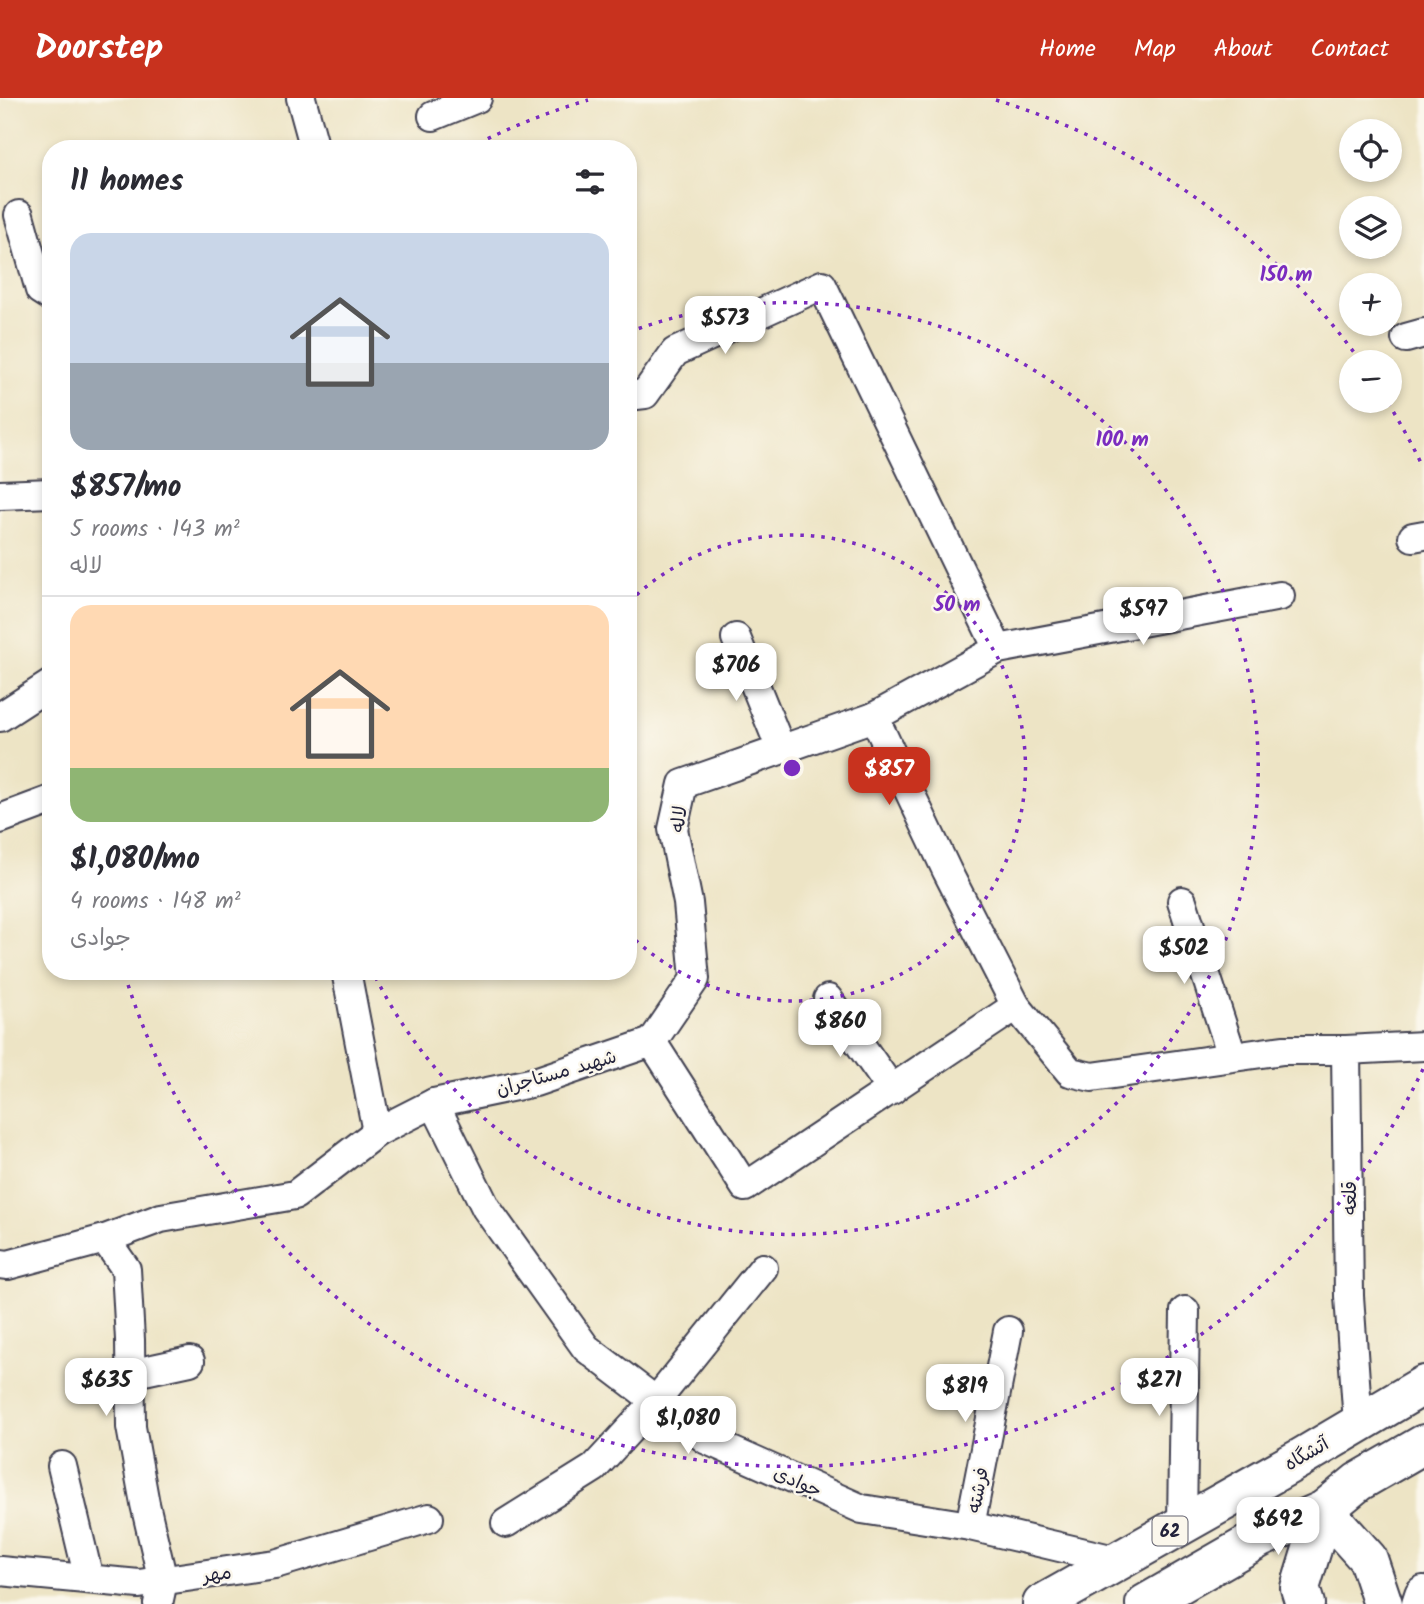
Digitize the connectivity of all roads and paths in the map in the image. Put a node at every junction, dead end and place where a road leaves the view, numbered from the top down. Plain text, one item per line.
1 (301, 98) edge
2 (477, 98) edge
3 (433, 116) dead end
4 (313, 140) edge
5 (19, 215) dead end
6 (42, 291) edge
7 (637, 395) edge
8 (42, 493) edge
9 (0, 495) edge
10 (1280, 596) dead end
11 (736, 638) dead end
12 (998, 649) junction
13 (42, 690) edge
14 (0, 717) edge
15 (874, 717) junction
16 (781, 749) junction
17 (42, 803) edge
18 (0, 819) edge
19 (1182, 901) dead end
20 (348, 980) edge
21 (828, 999) dead end
22 (1016, 1006) junction
23 (652, 1042) junction
24 (1424, 1046) edge
25 (1346, 1050) junction
26 (1232, 1056) junction
27 (892, 1090) junction
28 (434, 1103) junction
29 (377, 1132) junction
30 (105, 1238) junction
31 (0, 1264) edge
32 (763, 1268) dead end
33 (1185, 1311) dead end
34 (1008, 1331) dead end
35 (190, 1361) dead end
36 (130, 1374) junction
37 (1424, 1385) edge
38 (656, 1401) junction
39 (1358, 1423) junction
40 (1424, 1444) edge
41 (1299, 1459) junction
42 (62, 1466) dead end
43 (1324, 1510) junction
44 (429, 1518) dead end
45 (506, 1523) dead end
46 (1182, 1524) junction
47 (970, 1525) junction
48 (1119, 1560) junction
49 (0, 1571) edge
50 (89, 1579) junction
51 (160, 1592) edge
52 (1424, 1595) edge
53 (1042, 1604) edge
54 (1145, 1604) edge
55 (1305, 1604) edge
56 (1383, 1604) edge
57 (1421, 1604) edge

1 - 4 street
2 - 3 street
5 - 6 street
7 - 12 street
8 - 9 street
10 - 12 street, لاله
11 - 16 street
12 - 15 street, لاله
13 - 14 street
15 - 16 street, لاله
15 - 22 street
16 - 23 street, لاله
17 - 18 street
19 - 26 street
20 - 29 street
21 - 27 street
22 - 26 street
22 - 27 street
23 - 27 street
23 - 28 street, شهید مستاجران
24 - 25 street
25 - 26 street
25 - 39 street, قلعه
28 - 29 street, شهید مستاجران
28 - 38 street, جوادی
29 - 30 street, شهید مستاجران
30 - 31 street, شهید مستاجران
30 - 36 street
32 - 38 street
33 - 46 street
34 - 47 street, فرشته
35 - 36 street
36 - 51 street
37 - 39 main road, آتشگاه / 62
38 - 45 street
38 - 47 street, جوادی
39 - 41 main road, آتشگاه / 62
40 - 43 main road
41 - 43 main road
41 - 46 main road, آتشگاه / 62
42 - 50 street
43 - 54 main road
43 - 55 main road
43 - 56 main road
44 - 51 street, مهر
46 - 48 main road, آتشگاه / 62
47 - 48 street, جوادی
48 - 53 main road, آتشگاه / 62
49 - 50 street, مهر
50 - 51 street, مهر
52 - 57 main road

